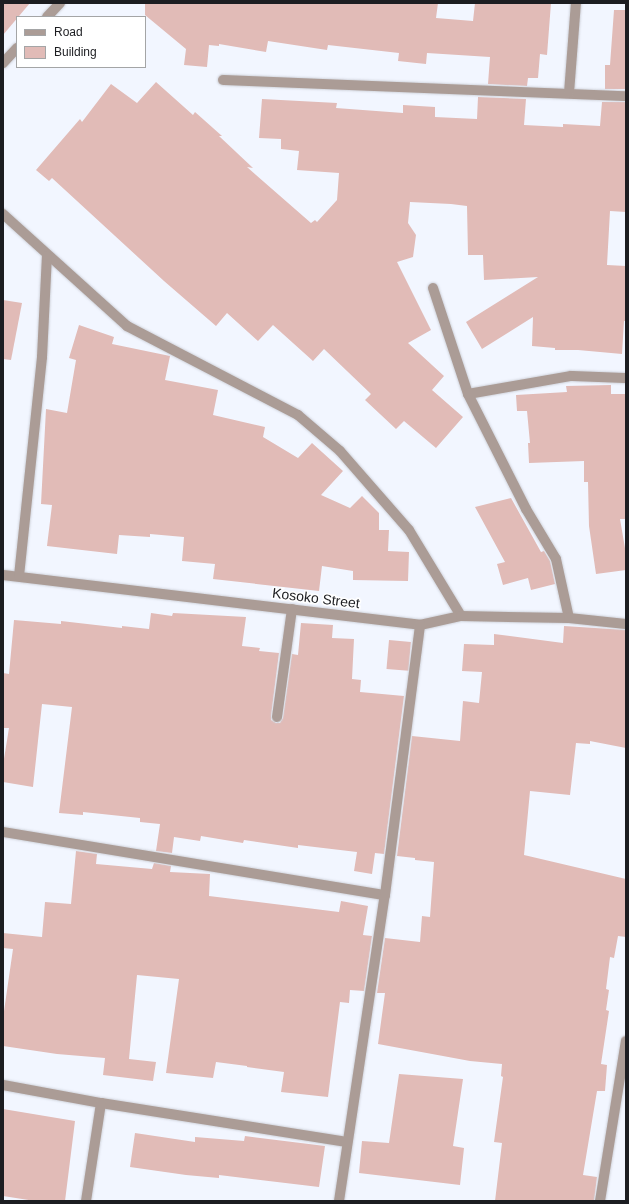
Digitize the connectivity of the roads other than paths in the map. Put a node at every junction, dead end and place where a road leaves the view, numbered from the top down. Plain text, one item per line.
1 (60, 3) edge
2 (576, 3) edge
3 (48, 16) edge
4 (16, 49) edge
5 (3, 63) edge
6 (223, 80) dead end
7 (569, 93) junction
8 (626, 96) edge
9 (3, 214) edge
10 (47, 256) junction
11 (433, 288) dead end
12 (626, 378) edge
13 (468, 394) junction
14 (3, 575) edge
15 (19, 576) junction
16 (292, 609) junction
17 (461, 616) junction
18 (569, 618) junction
19 (626, 624) edge
20 (420, 625) junction
21 (277, 717) dead end
22 (3, 832) edge
23 (385, 895) junction
24 (626, 1041) edge
25 (3, 1085) edge
26 (101, 1103) junction
27 (347, 1142) junction
28 (86, 1201) edge
29 (339, 1201) edge
30 (600, 1201) edge

1 - 3 street
2 - 7 street
4 - 5 street
6 - 7 street
7 - 8 street
9 - 10 street
10 - 15 street
10 - 17 street
11 - 13 street
12 - 13 street
13 - 18 street
14 - 15 street, Kosoko Street
15 - 16 street, Kosoko Street
16 - 20 street, Kosoko Street
16 - 21 street
17 - 18 street, Kosoko Street
17 - 20 street, Kosoko Street
18 - 19 street, Kosoko Street
20 - 23 street
22 - 23 street
23 - 27 street
24 - 30 street
25 - 26 street
26 - 27 street
26 - 28 street
27 - 29 street

